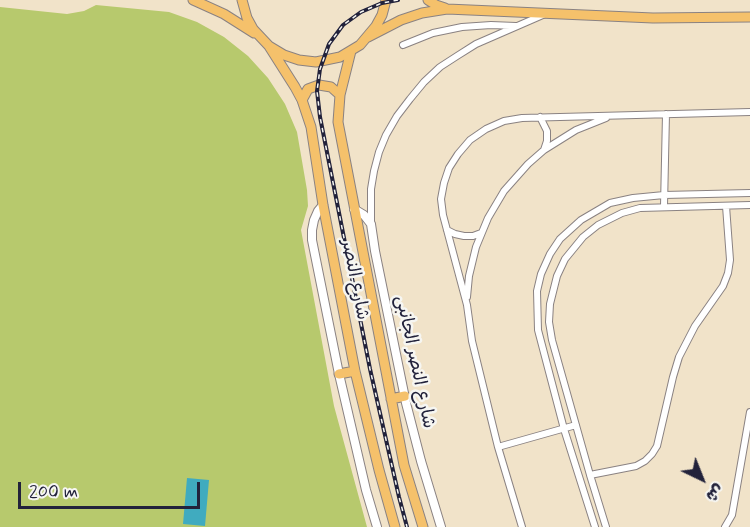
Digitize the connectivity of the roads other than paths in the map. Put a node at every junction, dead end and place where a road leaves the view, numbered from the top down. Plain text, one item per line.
1 (198, 0) edge
2 (242, 0) edge
3 (386, 0) edge
4 (428, 0) edge
5 (447, 9) junction
6 (545, 13) junction
7 (750, 17) edge
8 (520, 26) junction
9 (368, 37) junction
10 (261, 39) junction
11 (404, 45) dead end
12 (269, 46) junction
13 (351, 51) junction
14 (340, 95) junction
15 (302, 99) junction
16 (750, 112) edge
17 (666, 114) junction
18 (613, 116) junction
19 (540, 117) junction
20 (544, 150) junction
21 (750, 193) edge
22 (664, 195) junction
23 (323, 205) junction
24 (750, 205) edge
25 (664, 206) junction
26 (726, 206) junction
27 (354, 210) junction
28 (371, 224) junction
29 (447, 230) junction
30 (481, 233) junction
31 (467, 305) junction
32 (355, 371) junction
33 (339, 374) junction
34 (405, 396) junction
35 (391, 399) junction
36 (750, 412) edge
37 (576, 425) junction
38 (564, 429) junction
39 (498, 447) junction
40 (590, 475) junction
41 (377, 527) edge
42 (394, 527) edge
43 (423, 527) edge
44 (441, 527) edge
45 (522, 527) edge
46 (595, 527) edge
47 (606, 527) edge
48 (725, 527) edge

1 - 10 main road
2 - 10 main road
3 - 9 main road
4 - 5 main road
5 - 6 main road
5 - 9 main road
6 - 7 main road
6 - 8 street
8 - 11 street
8 - 28 street
9 - 13 main road
10 - 12 main road
12 - 13 main road
12 - 15 main road, شارع النصر
13 - 14 main road, شارع النصر
14 - 15 main road
14 - 27 main road, شارع النصر
15 - 23 main road, شارع النصر
16 - 17 street
17 - 18 street
17 - 22 street
18 - 19 street
18 - 20 street
19 - 20 street
19 - 29 street
20 - 30 street
21 - 22 street
22 - 25 street
22 - 38 street
23 - 32 main road, شارع النصر
23 - 33 street
24 - 26 street
25 - 26 street
25 - 37 street
26 - 40 street
27 - 28 street
27 - 35 main road, شارع النصر
28 - 34 street, شارع النصر الجانبى
29 - 30 street
29 - 31 street
30 - 31 street
31 - 39 street
32 - 33 main road
32 - 42 main road, شارع النصر
33 - 41 street
34 - 35 main road
34 - 44 street, شارع النصر الجانبى
35 - 43 main road, شارع النصر
36 - 48 street
37 - 38 street
37 - 40 street
38 - 39 street
38 - 46 street
39 - 45 street
40 - 47 street

